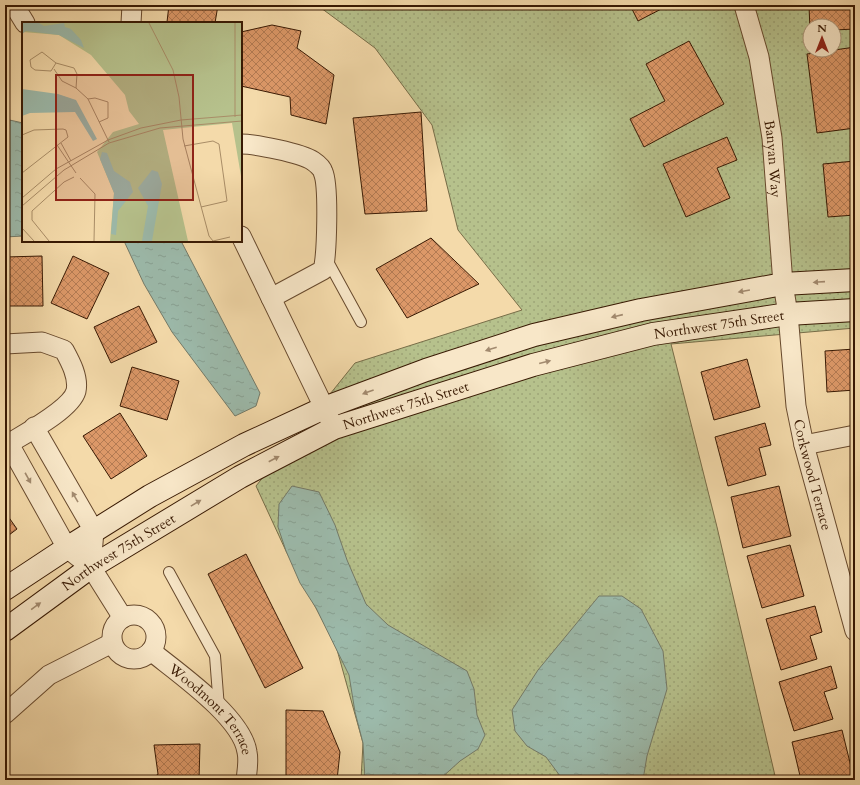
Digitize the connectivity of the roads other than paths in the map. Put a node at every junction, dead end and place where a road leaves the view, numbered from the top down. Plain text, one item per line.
1 (14, 5) edge
2 (132, 5) edge
3 (744, 5) edge
4 (25, 22) edge
5 (131, 22) edge
6 (242, 144) edge
7 (242, 238) edge
8 (326, 258) junction
9 (855, 280) edge
10 (782, 284) junction
11 (271, 298) junction
12 (855, 310) edge
13 (788, 314) junction
14 (361, 322) dead end
15 (5, 344) edge
16 (324, 408) junction
17 (34, 427) junction
18 (334, 428) junction
19 (855, 435) edge
20 (7, 445) edge
21 (804, 446) junction
22 (94, 530) junction
23 (67, 548) junction
24 (91, 567) junction
25 (168, 572) dead end
26 (5, 589) edge
27 (123, 618) junction
28 (5, 630) edge
29 (855, 631) edge
30 (112, 643) junction
31 (151, 651) junction
32 (219, 708) junction
33 (5, 714) edge
34 (246, 780) edge

1 - 4 street
2 - 5 street
3 - 10 street, Banyan Way
6 - 8 street
7 - 11 street
8 - 11 street
8 - 14 lane
9 -> 10 street, Northwest 75th Street
10 - 13 street, Banyan Way
10 -> 16 street, Northwest 75th Street
11 - 16 street
12 - 13 street, Northwest 75th Street
18 -> 13 street, Northwest 75th Street
13 - 21 street, Corkwood Terrace
15 - 17 street
16 - 18 street
16 - 22 street, Northwest 75th Street
17 - 20 street
22 -> 17 street
24 -> 18 street, Northwest 75th Street
19 - 21 street
20 -> 23 street
21 - 29 street, Corkwood Terrace
22 - 23 street, Northwest 75th Street
22 - 24 street
23 - 24 street
23 - 26 street, Northwest 75th Street
24 - 27 street
28 -> 24 street, Northwest 75th Street
25 - 32 lane
27 - 30 street
27 - 31 street
30 - 31 street
30 - 33 street
31 - 32 street, Woodmont Terrace
32 - 34 street, Woodmont Terrace

